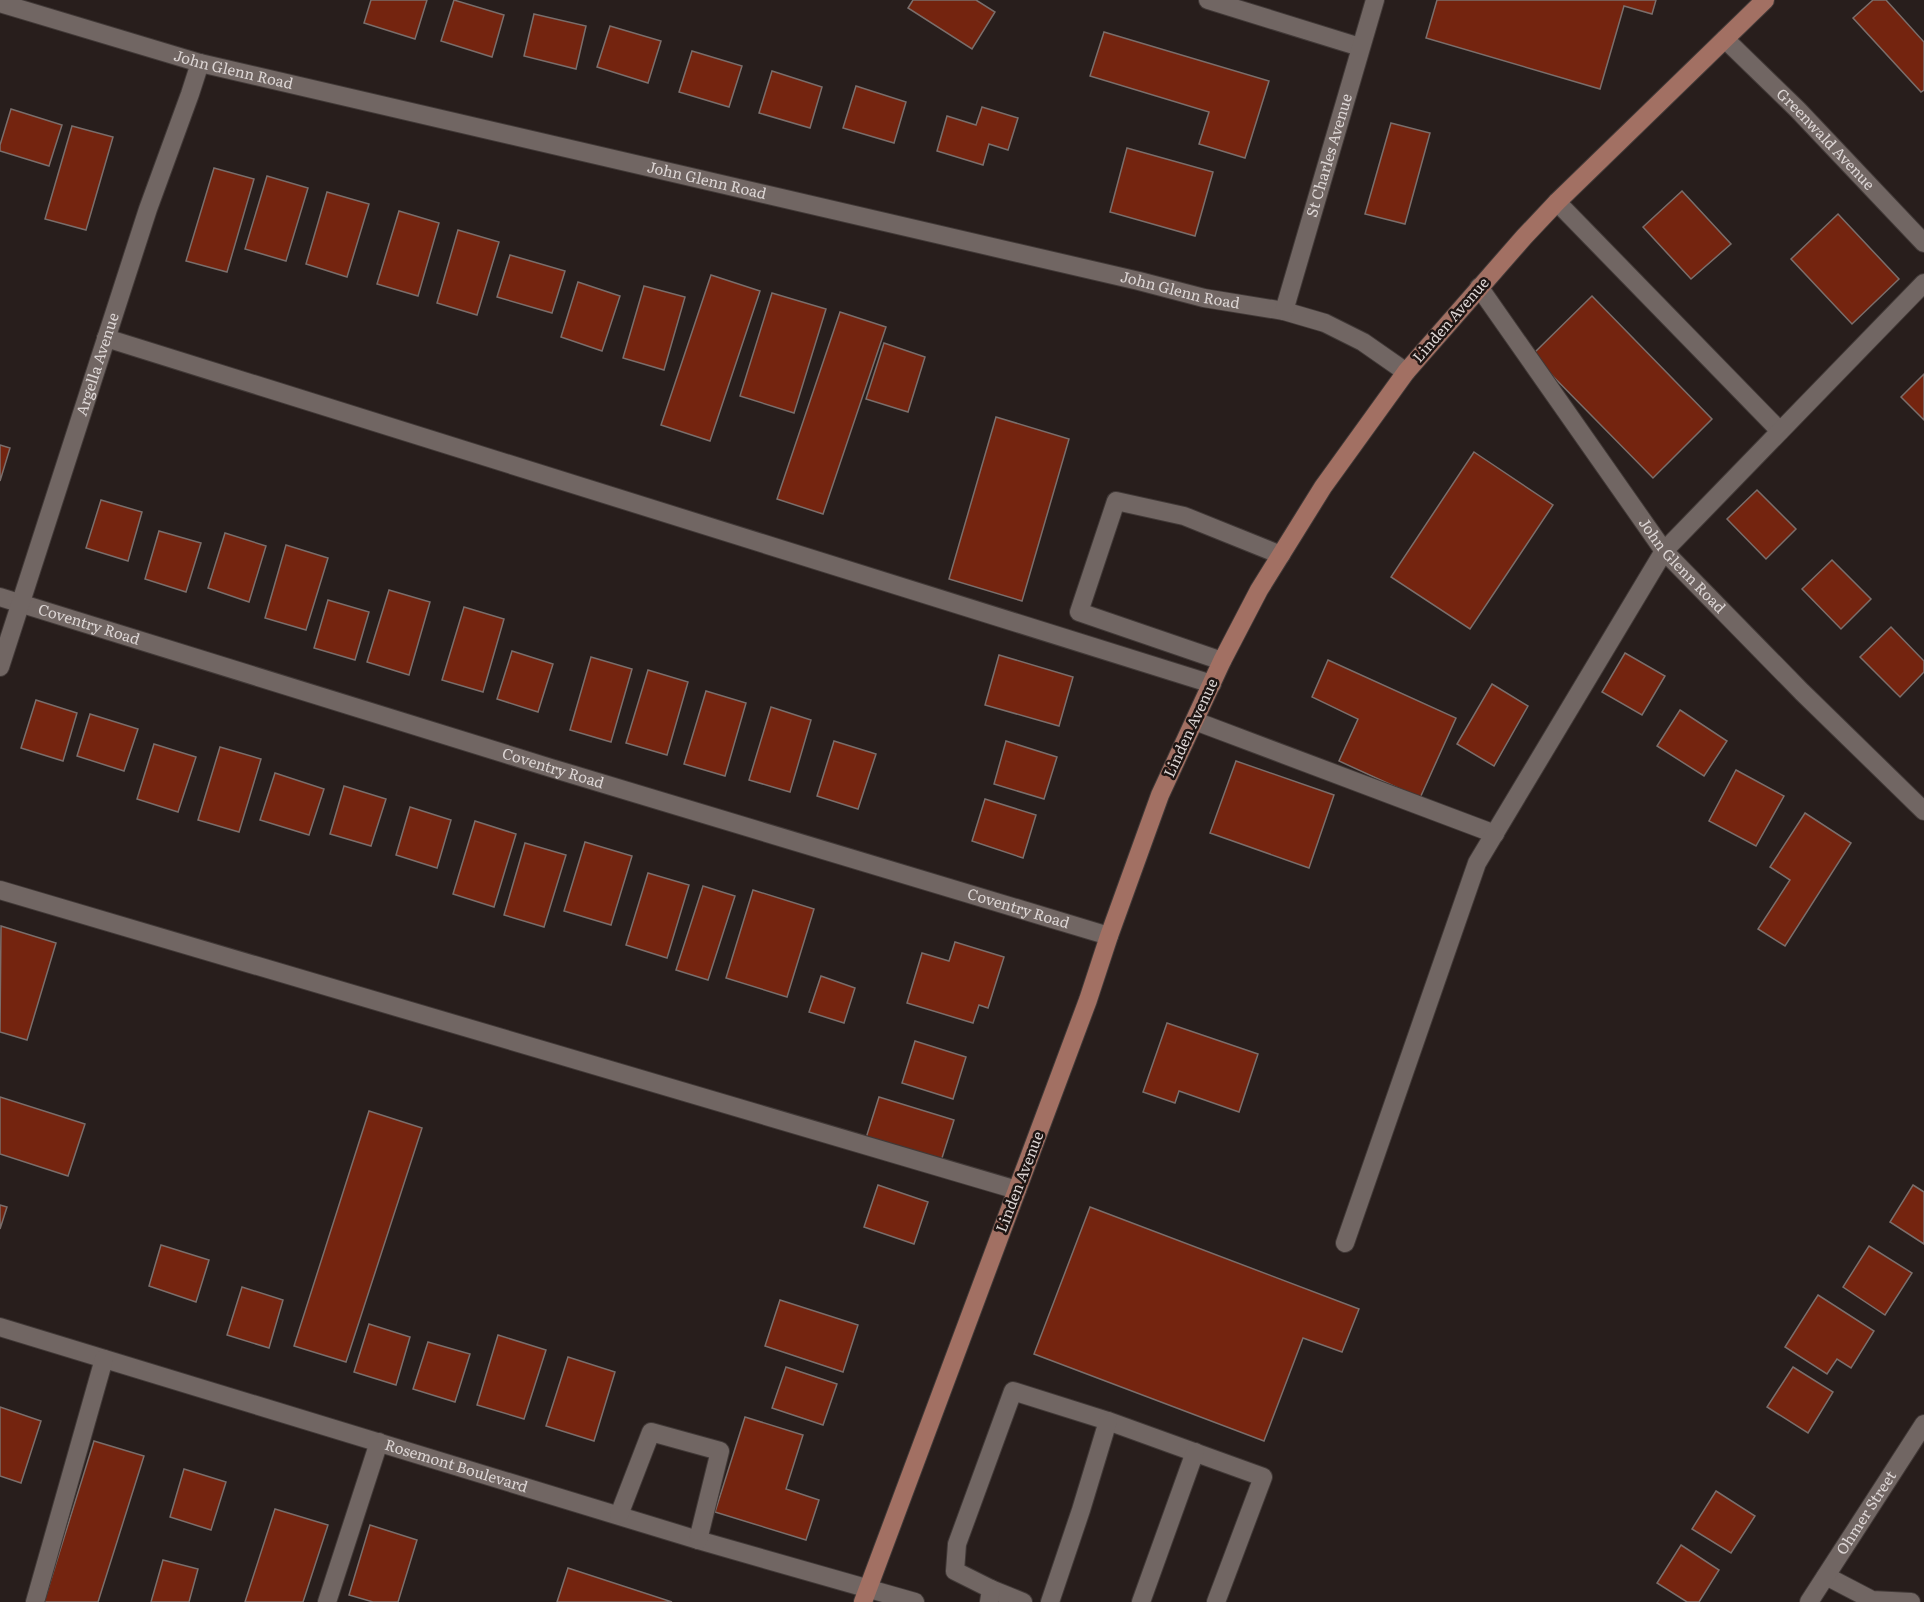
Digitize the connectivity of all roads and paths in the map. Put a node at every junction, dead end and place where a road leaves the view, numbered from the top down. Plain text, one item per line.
1 (1208, 0) edge
2 (1375, 0) edge
3 (1765, 0) edge
4 (0, 3) edge
5 (1725, 39) junction
6 (1360, 47) junction
7 (200, 63) junction
8 (1557, 202) junction
9 (1924, 243) edge
10 (1924, 284) edge
11 (1479, 287) junction
12 (1284, 311) junction
13 (106, 338) junction
14 (1406, 372) junction
15 (1780, 431) junction
16 (1664, 550) junction
17 (1281, 555) junction
18 (0, 597) edge
19 (20, 603) junction
20 (1222, 661) junction
21 (0, 667) edge
22 (1212, 684) junction
23 (1195, 721) junction
24 (1924, 811) edge
25 (1495, 834) junction
26 (0, 890) edge
27 (1109, 936) junction
28 (1017, 1190) junction
29 (1345, 1243) dead end
30 (0, 1327) edge
31 (104, 1359) junction
32 (1108, 1421) junction
33 (1924, 1424) edge
34 (379, 1442) junction
35 (1196, 1452) junction
36 (619, 1515) junction
37 (698, 1540) junction
38 (1826, 1576) junction
39 (865, 1596) edge
40 (990, 1596) edge
41 (34, 1602) edge
42 (327, 1602) edge
43 (915, 1602) edge
44 (1023, 1602) edge
45 (1050, 1602) edge
46 (1142, 1602) edge
47 (1216, 1602) edge
48 (1809, 1602) edge
49 (1911, 1602) edge

1 - 6 street
2 - 6 street, St Charles Avenue
3 - 5 main road, Linden Avenue
4 - 7 street, John Glenn Road
5 - 8 main road, Linden Avenue
5 - 9 street, Greenwald Avenue
6 - 12 street, St Charles Avenue
7 - 12 street, John Glenn Road
7 - 13 street, Argella Avenue
8 - 11 main road, Linden Avenue
8 - 15 street
10 - 15 street
11 - 14 main road, Linden Avenue
11 - 16 street, John Glenn Road
12 - 14 street, John Glenn Road
13 - 19 street, Argella Avenue
13 - 22 street
14 - 17 main road, Linden Avenue
15 - 16 street
16 - 24 street, John Glenn Road
16 - 25 street
17 - 20 main road, Linden Avenue
17 - 20 street
18 - 19 street, Coventry Road
19 - 21 street, Argella Avenue
19 - 27 street, Coventry Road
20 - 22 main road, Linden Avenue
22 - 23 main road, Linden Avenue
23 - 25 street
23 - 27 main road, Linden Avenue
25 - 29 street
26 - 28 street
27 - 28 main road, Linden Avenue
28 - 39 main road, Linden Avenue
30 - 31 street, Rosemont Boulevard
31 - 34 street, Rosemont Boulevard
31 - 41 street
32 - 35 street
32 - 40 street
32 - 45 street
33 - 38 street, Ohmer Street
34 - 36 street, Rosemont Boulevard
34 - 42 street
35 - 46 street
35 - 47 street
36 - 37 street, Rosemont Boulevard
36 - 37 street
37 - 39 street, Rosemont Boulevard
38 - 48 street, Ohmer Street
38 - 49 street
39 - 43 street, Rosemont Boulevard
40 - 44 street

